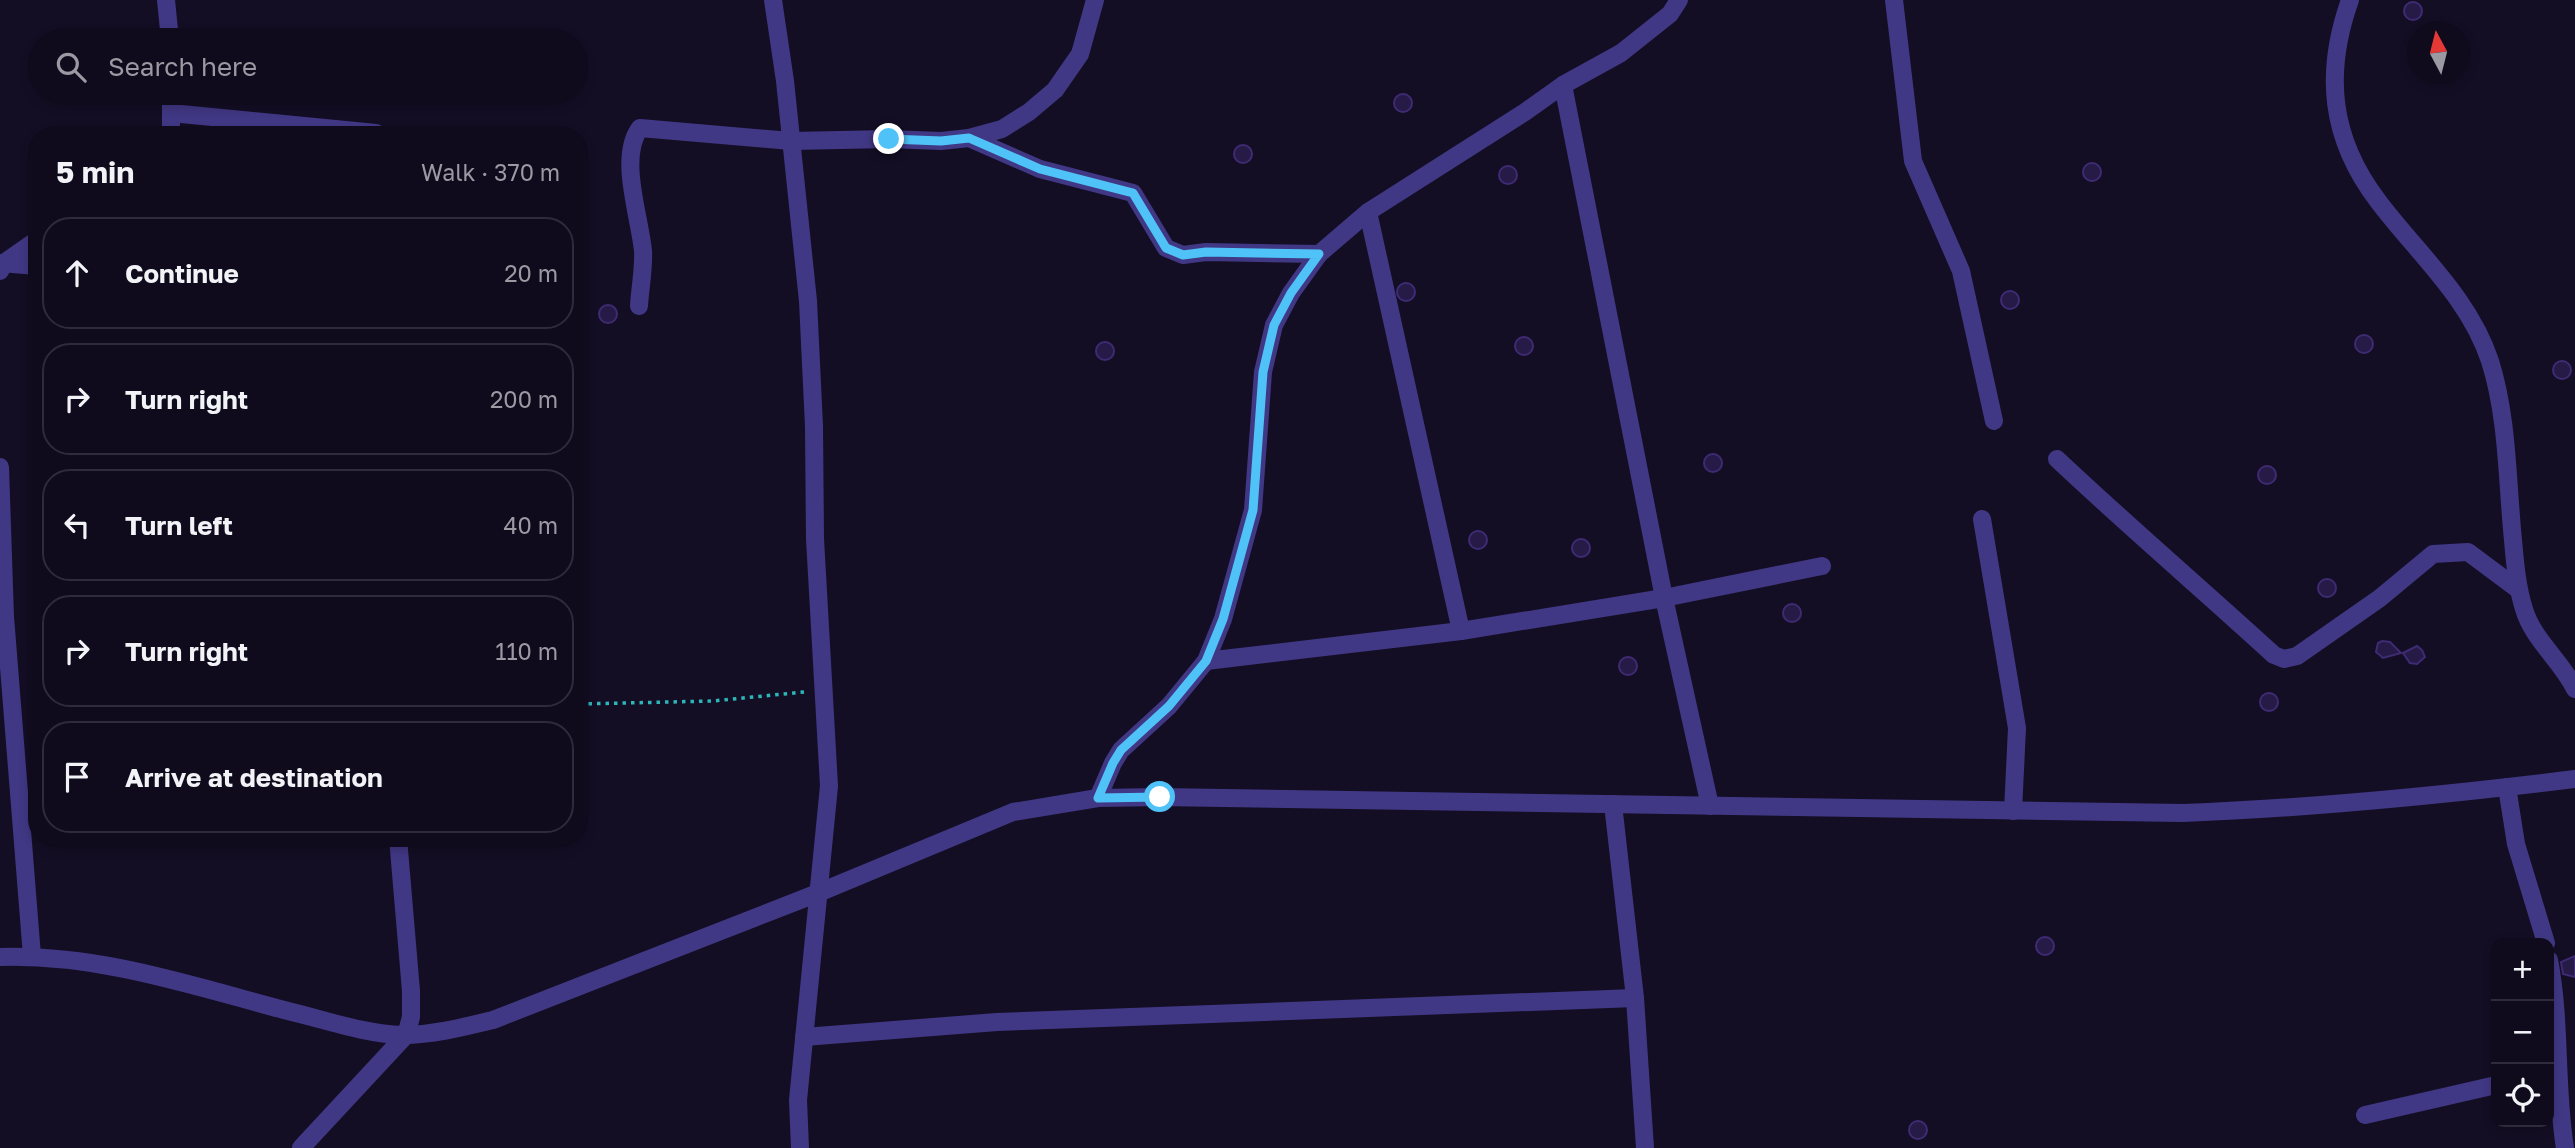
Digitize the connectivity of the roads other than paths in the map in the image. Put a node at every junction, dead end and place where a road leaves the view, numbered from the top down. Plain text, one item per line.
1 (166, 0) edge
2 (774, 0) edge
3 (1096, 0) edge
4 (1894, 0) edge
5 (2345, 4) edge
6 (1672, 5) edge
7 (169, 28) edge
8 (1563, 85) junction
9 (172, 105) edge
10 (172, 113) junction
11 (171, 126) edge
12 (305, 126) edge
13 (969, 138) junction
14 (791, 141) junction
15 (1368, 212) junction
16 (28, 246) edge
17 (1319, 254) junction
18 (1, 266) edge
19 (28, 266) edge
20 (639, 306) dead end
21 (1994, 421) dead end
22 (2057, 459) dead end
23 (0, 467) edge
24 (1982, 519) dead end
25 (1822, 566) dead end
26 (2519, 590) junction
27 (1664, 598) junction
28 (1461, 631) junction
29 (1206, 661) junction
30 (2575, 688) edge
31 (2575, 779) edge
32 (2507, 788) junction
33 (1098, 798) junction
34 (1613, 804) junction
35 (1710, 806) junction
36 (2013, 811) junction
37 (399, 847) edge
38 (818, 893) junction
39 (2544, 938) edge
40 (32, 956) junction
41 (0, 957) edge
42 (2554, 996) edge
43 (1635, 998) junction
44 (406, 1035) junction
45 (804, 1037) junction
46 (2491, 1086) edge
47 (2554, 1089) edge
48 (2365, 1115) dead end
49 (301, 1148) edge
50 (800, 1148) edge
51 (1645, 1148) edge
52 (2565, 1148) edge

1 - 7 street
2 - 14 street
3 - 13 street
4 - 21 street
5 - 26 street
6 - 8 street
8 - 15 street
8 - 27 street
9 - 10 street
10 - 11 street
10 - 12 street
13 - 14 street
13 - 17 street
14 - 20 street
14 - 38 street
15 - 17 street
15 - 28 street
16 - 18 street
17 - 29 street
18 - 19 street
22 - 26 street
23 - 40 street
24 - 36 street
25 - 27 street
26 - 30 street
27 - 28 street
27 - 35 street
28 - 29 street
29 - 33 street
31 - 32 street
32 - 36 street
32 - 39 street
33 - 34 street
33 - 38 street
34 - 35 street
34 - 43 street
35 - 36 street
37 - 44 street
38 - 44 street
38 - 45 street
40 - 41 street
40 - 44 street
42 - 47 street
43 - 45 street
43 - 51 street
44 - 49 street
45 - 50 street
46 - 48 street
47 - 52 street

